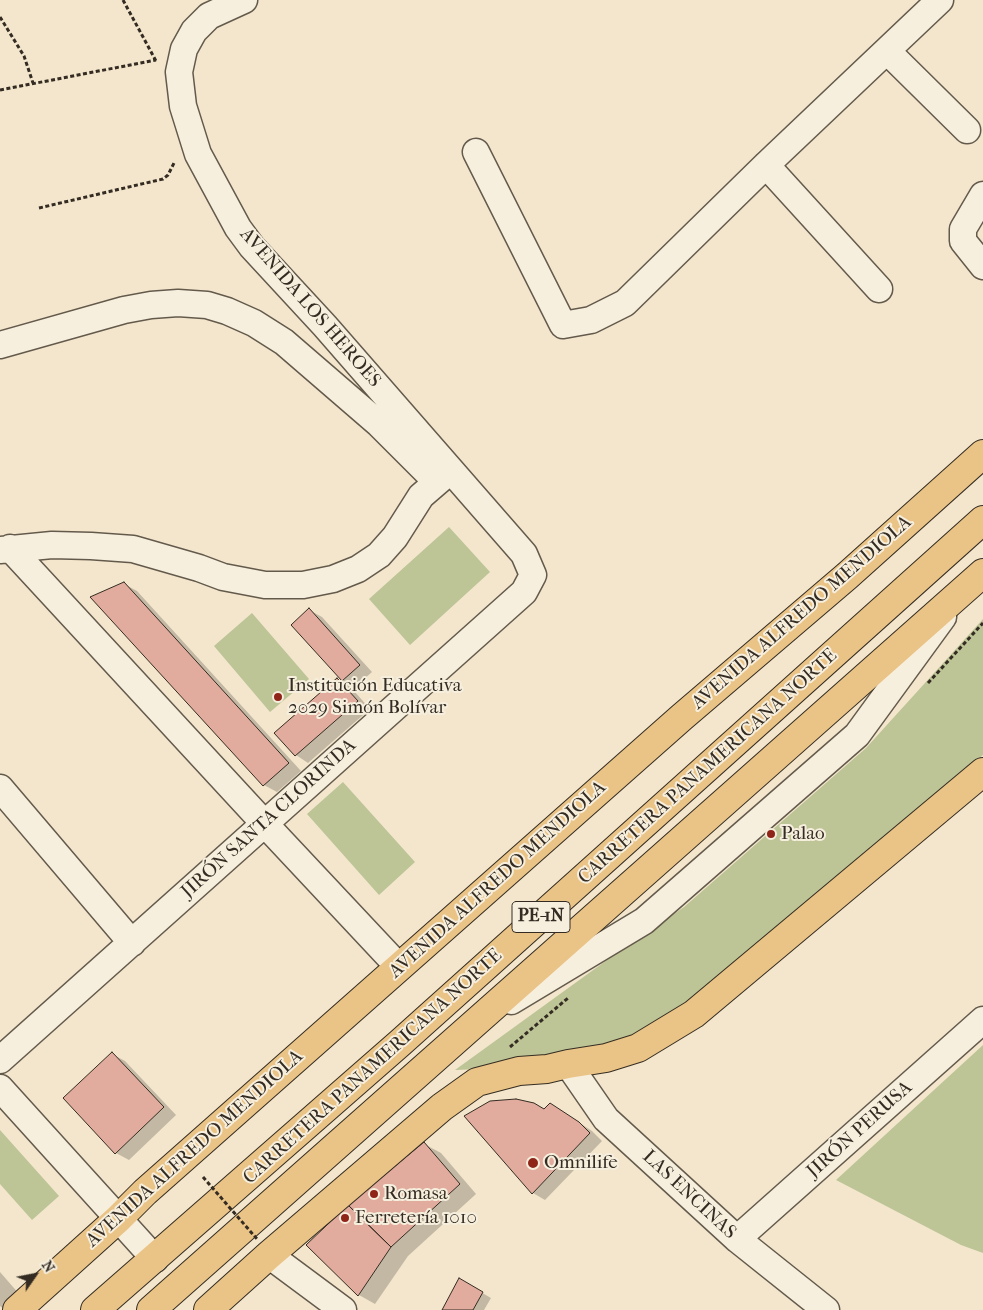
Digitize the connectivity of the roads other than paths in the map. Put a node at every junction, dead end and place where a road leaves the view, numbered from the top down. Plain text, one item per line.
1 (244, 0) edge
2 (940, 0) edge
3 (887, 51) junction
4 (967, 130) dead end
5 (476, 152) dead end
6 (766, 166) junction
7 (983, 195) edge
8 (983, 266) edge
9 (879, 289) dead end
10 (0, 345) edge
11 (983, 454) edge
12 (444, 476) junction
13 (983, 520) edge
14 (5, 549) edge
15 (983, 573) edge
16 (533, 575) joint
17 (958, 596) junction
18 (983, 772) edge
19 (0, 788) edge
20 (264, 823) junction
21 (132, 943) junction
22 (399, 967) junction
23 (983, 1020) edge
24 (476, 1021) junction
25 (0, 1060) edge
26 (568, 1064) junction
27 (0, 1088) edge
28 (118, 1219) junction
29 (737, 1239) junction
30 (263, 1247) junction
31 (155, 1259) junction
32 (17, 1310) edge
33 (95, 1310) edge
34 (151, 1310) edge
35 (208, 1310) edge
36 (343, 1310) edge
37 (826, 1310) edge

1 - 12 street, AVENIDA LOS HEROES
2 - 3 street
3 - 4 street
3 - 6 street
5 - 6 street
6 - 9 street
7 - 8 street
10 - 12 street
11 - 22 main road, AVENIDA ALFREDO MENDIOLA
12 - 14 street
12 - 16 street, AVENIDA LOS HEROES
13 - 31 main road, CARRETERA PANAMERICANA NORTE / PE-1N
14 - 20 street
15 - 17 main road, CARRETERA PANAMERICANA NORTE / PE-1N
16 - 20 street, JIRÓN SANTA CLORINDA
17 - 24 main road, CARRETERA PANAMERICANA NORTE / PE-1N
17 - 24 street
18 - 26 main road
19 - 21 street
20 - 21 street, JIRÓN SANTA CLORINDA
20 - 22 street
21 - 25 street, JIRÓN SANTA CLORINDA
22 - 28 main road, AVENIDA ALFREDO MENDIOLA
23 - 29 street, JIRÓN PERUSA
24 - 34 main road, CARRETERA PANAMERICANA NORTE / PE-1N
26 - 29 street, LAS ENCINAS
26 - 30 main road
27 - 28 street
28 - 31 street
28 - 32 main road, AVENIDA ALFREDO MENDIOLA
29 - 37 street, LAS ENCINAS
30 - 35 main road
30 - 36 street
31 - 33 main road, CARRETERA PANAMERICANA NORTE / PE-1N

